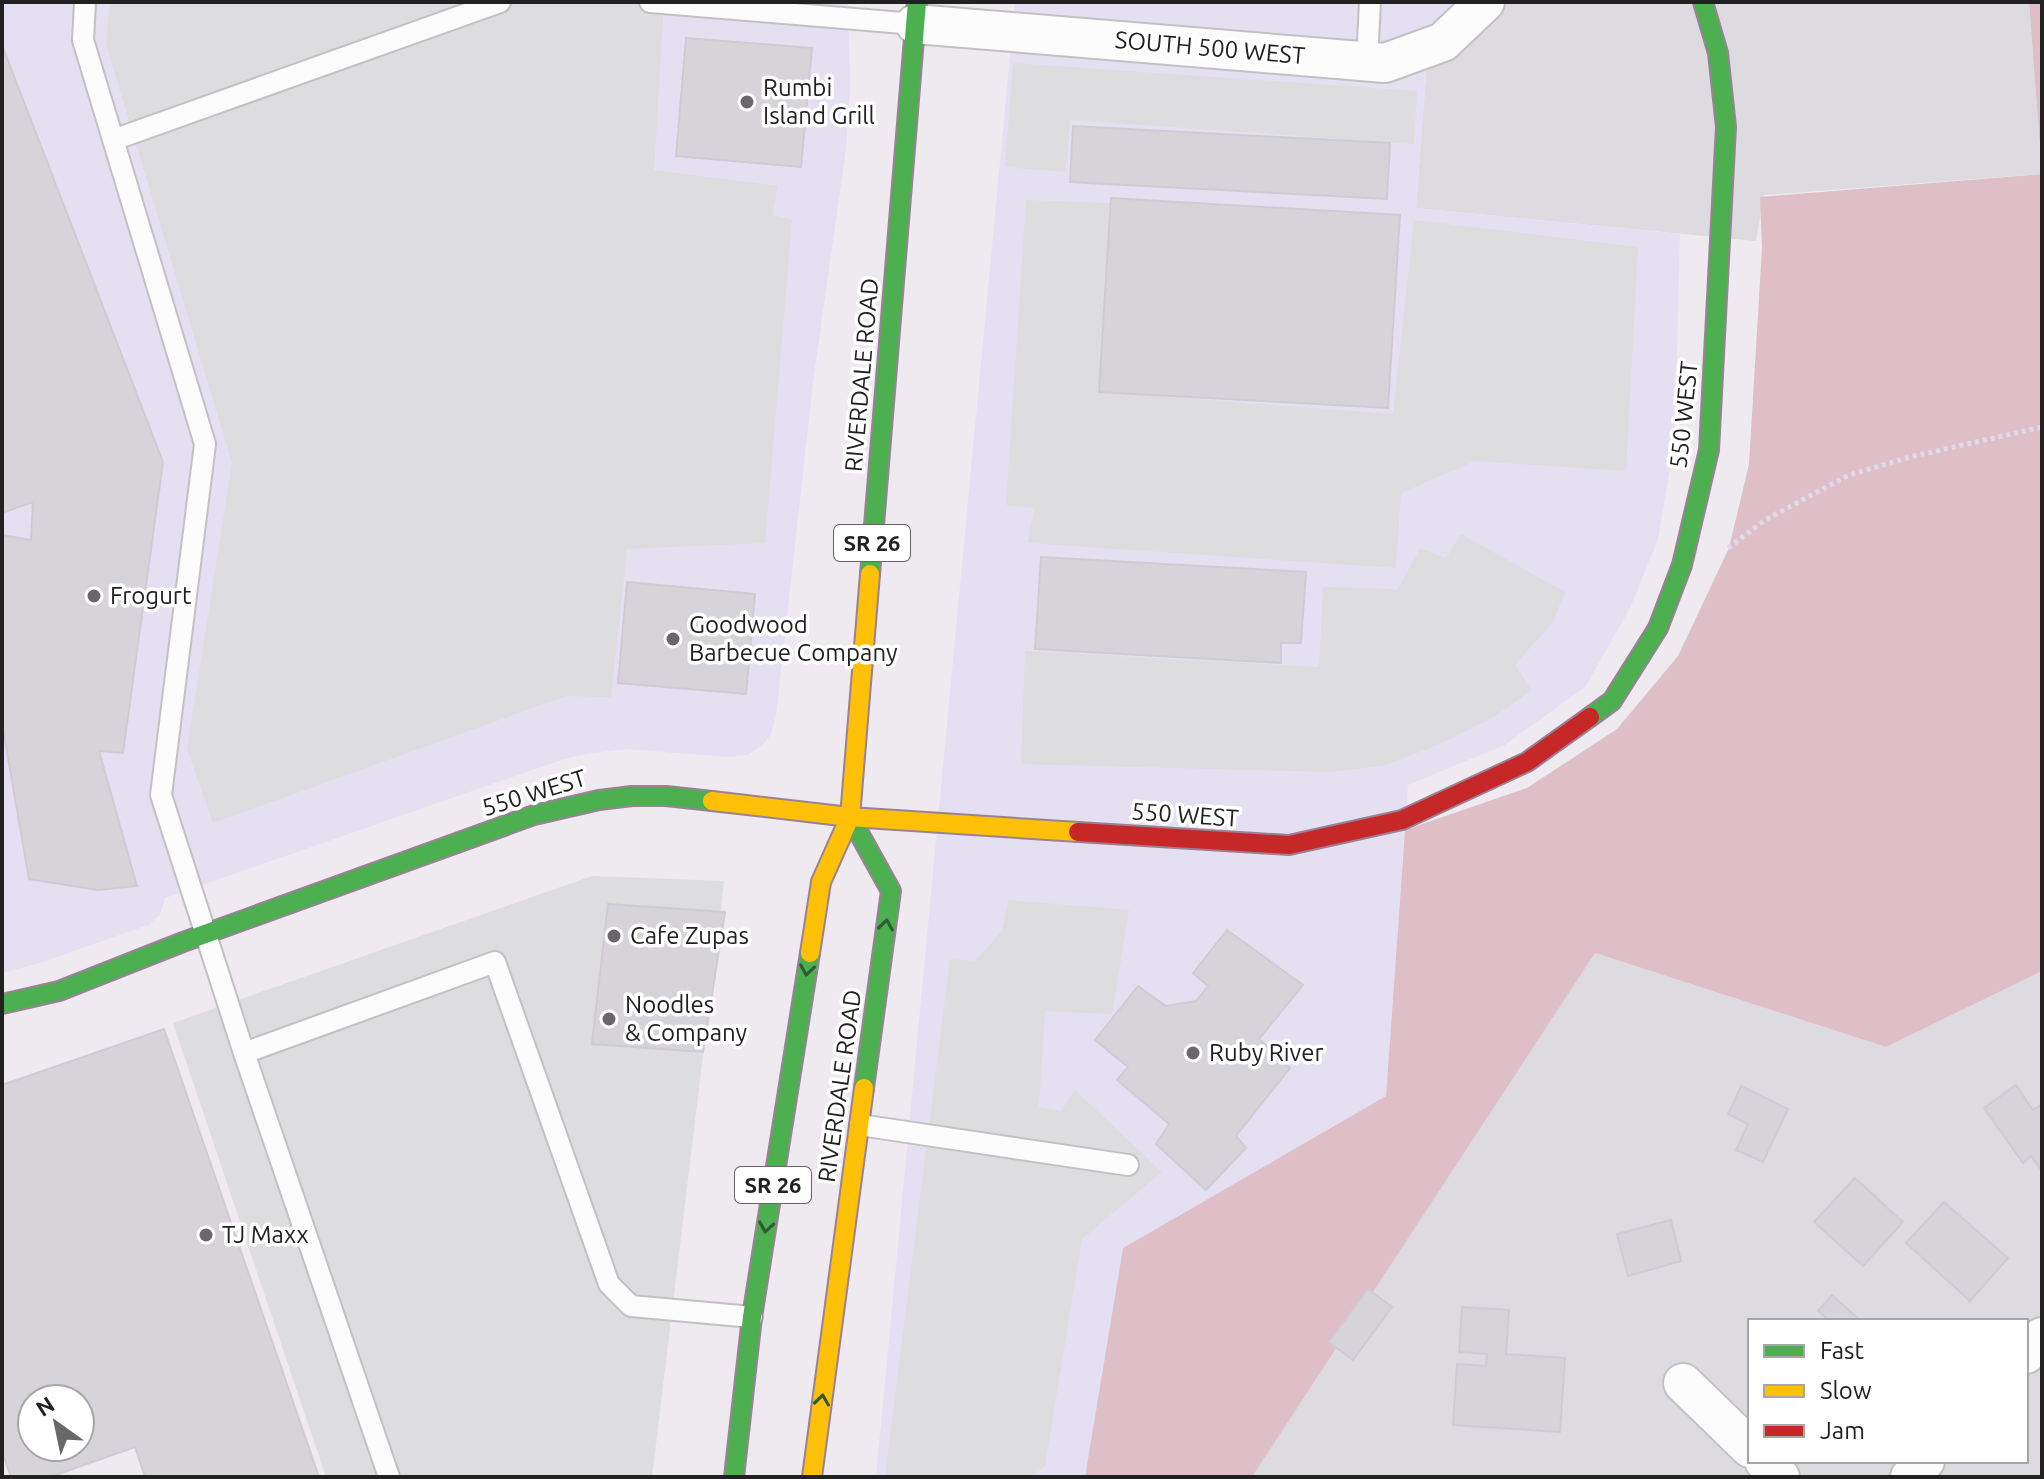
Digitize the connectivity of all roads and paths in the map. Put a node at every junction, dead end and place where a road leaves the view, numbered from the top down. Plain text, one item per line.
1 (85, 2) edge
2 (500, 2) edge
3 (650, 2) edge
4 (1370, 2) edge
5 (1485, 2) edge
6 (1703, 2) edge
7 (763, 7) edge
8 (916, 13) edge
9 (1367, 61) junction
10 (113, 140) junction
11 (2042, 427) edge
12 (1682, 565) junction
13 (850, 817) junction
14 (207, 933) junction
15 (18, 1002) edge
16 (2, 1019) edge
17 (244, 1053) junction
18 (860, 1125) junction
19 (1128, 1165) dead end
20 (752, 1317) junction
21 (2042, 1337) edge
22 (2028, 1352) edge
23 (1683, 1383) dead end
24 (1748, 1446) edge
25 (389, 1477) edge
26 (734, 1477) edge
27 (812, 1477) edge

1 - 10 lane
2 - 10 lane
3 - 7 lane
4 - 9 lane
5 - 9 street, SOUTH 500 WEST
6 - 12 street, 550 WEST
7 - 8 lane
8 - 9 street, SOUTH 500 WEST
8 - 13 street, RIVERDALE ROAD / SR 26
10 - 14 lane
11 - 12 path
12 - 13 street, 550 WEST
13 - 14 street, 550 WEST
18 -> 13 street, RIVERDALE ROAD
13 -> 20 street, RIVERDALE ROAD / SR 26
14 - 15 street, 550 WEST
14 - 17 lane
15 - 16 street
17 - 20 lane
17 - 25 lane
18 - 19 lane
27 -> 18 street, RIVERDALE ROAD
20 - 26 street, RIVERDALE ROAD / SR 26
21 - 22 street
23 - 24 street

